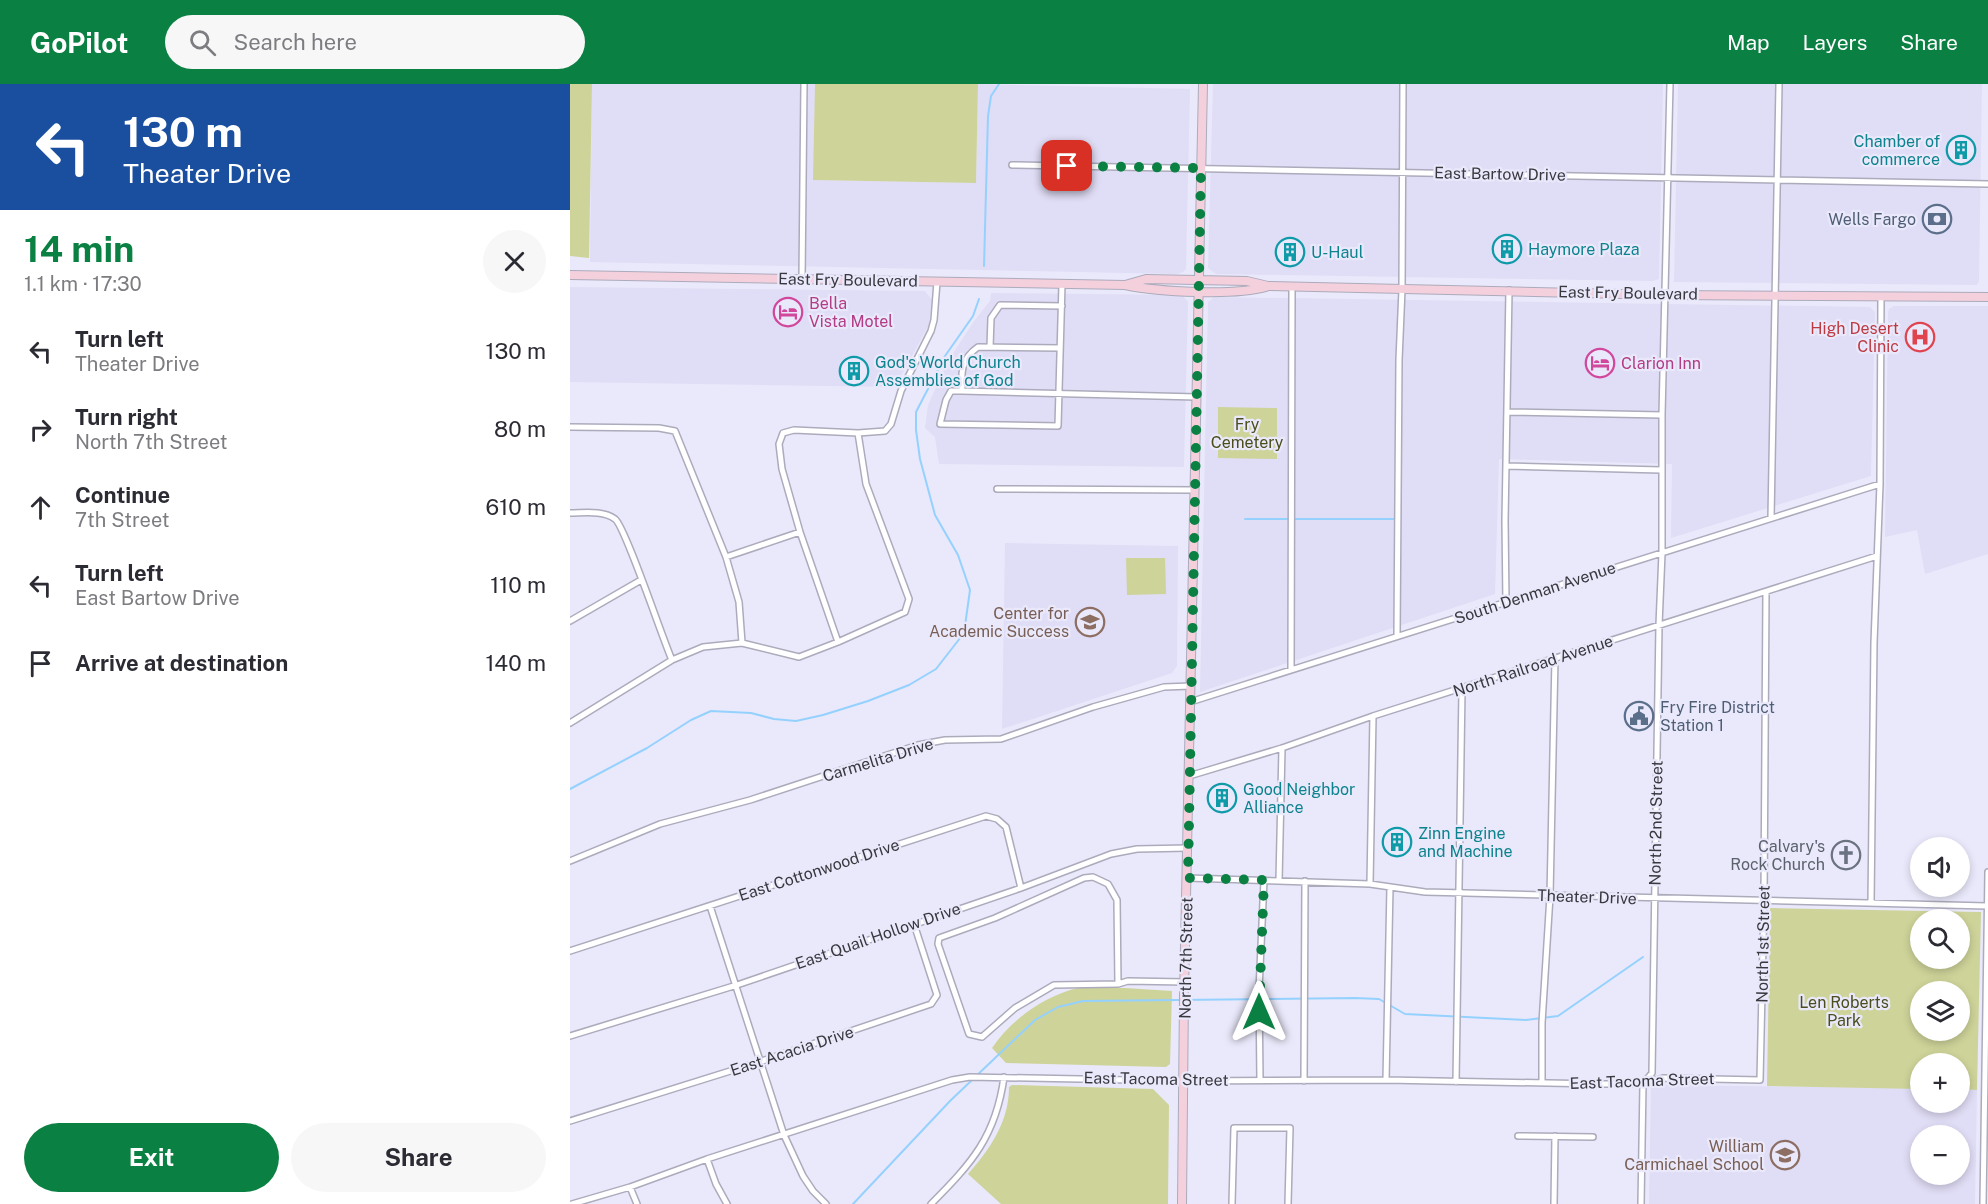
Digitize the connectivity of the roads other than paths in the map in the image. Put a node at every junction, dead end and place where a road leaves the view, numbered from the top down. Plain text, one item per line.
1 (804, 84) edge
2 (1203, 84) edge
3 (1403, 84) edge
4 (1670, 84) edge
5 (1779, 84) edge
6 (1012, 165) dead end
7 (1201, 168) junction
8 (1403, 172) junction
9 (1667, 178) junction
10 (1778, 180) junction
11 (1988, 184) edge
12 (570, 275) edge
13 (802, 279) junction
14 (1199, 280) junction
15 (937, 282) junction
16 (1062, 284) junction
17 (1125, 285) junction
18 (1268, 286) junction
19 (1292, 286) junction
20 (1402, 289) junction
21 (1509, 290) junction
22 (1199, 291) junction
23 (1666, 295) junction
24 (1775, 295) junction
25 (1881, 297) junction
26 (1988, 297) edge
27 (1062, 306) junction
28 (990, 347) junction
29 (1060, 348) junction
30 (962, 391) junction
31 (1059, 393) junction
32 (1197, 397) junction
33 (1507, 412) junction
34 (1662, 415) junction
35 (570, 427) edge
36 (858, 433) junction
37 (1506, 466) junction
38 (1661, 470) junction
39 (1880, 484) junction
40 (997, 489) dead end
41 (1194, 490) junction
42 (570, 513) edge
43 (1771, 518) junction
44 (800, 532) junction
45 (1662, 553) junction
46 (1877, 556) junction
47 (726, 557) junction
48 (641, 580) junction
49 (1766, 592) junction
50 (1506, 602) junction
51 (570, 621) edge
52 (1659, 625) junction
53 (1397, 636) junction
54 (838, 642) junction
55 (742, 643) junction
56 (1555, 658) junction
57 (672, 660) junction
58 (1291, 670) junction
59 (1191, 686) junction
60 (1462, 689) junction
61 (1190, 702) junction
62 (1373, 716) junction
63 (570, 723) edge
64 (1282, 748) junction
65 (1189, 776) junction
66 (1188, 848) junction
67 (570, 861) edge
68 (1068, 869) junction
69 (1988, 872) edge
70 (1188, 878) junction
71 (1264, 880) junction
72 (1279, 881) junction
73 (1305, 881) junction
74 (1072, 884) junction
75 (1370, 884) junction
76 (1390, 887) junction
77 (1021, 888) junction
78 (1460, 893) junction
79 (1550, 896) junction
80 (1655, 899) junction
81 (1764, 900) junction
82 (1871, 903) junction
83 (710, 906) junction
84 (1987, 906) edge
85 (914, 924) junction
86 (1987, 939) edge
87 (570, 951) edge
88 (1185, 982) junction
89 (1118, 984) junction
90 (737, 985) junction
91 (1987, 1022) edge
92 (570, 1036) edge
93 (759, 1062) junction
94 (1004, 1077) junction
95 (1260, 1080) junction
96 (1386, 1080) junction
97 (1760, 1080) joint
98 (1183, 1081) junction
99 (1304, 1081) junction
100 (1456, 1082) junction
101 (1542, 1083) junction
102 (1643, 1084) junction
103 (1987, 1084) edge
104 (570, 1121) edge
105 (784, 1135) junction
106 (1518, 1136) dead end
107 (1555, 1136) junction
108 (1593, 1137) dead end
109 (707, 1159) junction
110 (630, 1187) junction
111 (1986, 1196) edge
112 (936, 1199) junction
113 (572, 1204) edge
114 (637, 1204) edge
115 (727, 1204) edge
116 (826, 1204) edge
117 (931, 1204) edge
118 (941, 1204) edge
119 (1182, 1204) edge
120 (1232, 1204) edge
121 (1288, 1204) edge
122 (1554, 1204) edge
123 (1641, 1204) edge
124 (1983, 1204) edge

1 - 13 street
2 - 7 main road, North 7th Street
3 - 8 street
4 - 9 street, North 2nd Street
5 - 10 street
6 - 7 street, East Bartow Drive
7 - 8 street, East Bartow Drive
7 - 14 main road, North 7th Street
8 - 9 street, East Bartow Drive
8 - 20 street
9 - 10 street, East Bartow Drive
9 - 23 street, North 2nd Street
10 - 11 street, East Bartow Drive
10 - 24 street
12 - 13 main road, East Fry Boulevard
13 - 15 main road, East Fry Boulevard
14 - 17 main road, East Fry Boulevard
14 - 18 main road, East Fry Boulevard
14 - 22 main road, North 7th Street
15 - 16 main road, East Fry Boulevard
15 - 36 street
16 - 17 main road, East Fry Boulevard
16 - 27 street
17 - 22 main road, East Fry Boulevard
18 - 19 main road, East Fry Boulevard
18 - 22 main road, East Fry Boulevard
19 - 20 main road, East Fry Boulevard
19 - 58 street
20 - 21 main road, East Fry Boulevard
20 - 53 street
21 - 23 main road, East Fry Boulevard
21 - 33 street
22 - 32 main road, North 7th Street
23 - 24 main road, East Fry Boulevard
23 - 34 street, North 2nd Street
24 - 25 main road, East Fry Boulevard
24 - 43 street
25 - 26 main road, East Fry Boulevard
25 - 39 street
27 - 28 street
27 - 29 street
28 - 29 street
28 - 30 street
29 - 31 street
30 - 31 street
30 - 31 street
31 - 32 street
32 - 41 main road, North 7th Street
33 - 34 street
33 - 37 street
34 - 38 street, North 2nd Street
35 - 47 street
36 - 44 street
36 - 54 street
37 - 38 street
37 - 50 street
38 - 45 street, North 2nd Street
39 - 43 street, South Denman Avenue
39 - 46 street
40 - 41 street
41 - 59 main road, North 7th Street
42 - 48 street
43 - 45 street, South Denman Avenue
44 - 47 street
44 - 54 street
45 - 50 street, South Denman Avenue
45 - 52 street, North 2nd Street
46 - 49 street, North Railroad Avenue
46 - 82 street
47 - 55 street
48 - 51 street
48 - 57 street
49 - 52 street, North Railroad Avenue
49 - 81 street, North 1st Street
50 - 53 street, South Denman Avenue
52 - 56 street, North Railroad Avenue
52 - 80 street, North 2nd Street
53 - 58 street, South Denman Avenue
54 - 55 street
55 - 57 street
56 - 60 street, North Railroad Avenue
56 - 79 street
57 - 63 street
58 - 61 street, South Denman Avenue
59 - 61 main road, North 7th Street
59 - 67 street, Carmelita Drive
60 - 62 street, North Railroad Avenue
60 - 78 street
61 - 65 main road, North 7th Street
62 - 64 street, North Railroad Avenue
62 - 75 street
64 - 65 street, North Railroad Avenue
64 - 72 street
65 - 66 main road, North 7th Street
66 - 68 street, East Quail Hollow Drive
66 - 70 main road, North 7th Street
68 - 74 street
68 - 77 street, East Quail Hollow Drive
69 - 84 street
70 - 71 street, Theater Drive
70 - 88 main road, North 7th Street
71 - 72 street, Theater Drive
71 - 95 street
72 - 73 street, Theater Drive
73 - 75 street, Theater Drive
73 - 99 street
74 - 89 street
74 - 89 street
75 - 76 street, Theater Drive
76 - 78 street, Theater Drive
76 - 96 street
77 - 83 street, East Cottonwood Drive
77 - 85 street, East Quail Hollow Drive
78 - 79 street, Theater Drive
78 - 100 street
79 - 80 street, Theater Drive
79 - 101 street
80 - 81 street, Theater Drive
80 - 102 street, North 2nd Street
81 - 82 street, Theater Drive
81 - 97 street, North 1st Street
82 - 84 street, Theater Drive
83 - 87 street, East Cottonwood Drive
83 - 90 street
84 - 86 street
85 - 90 street, East Quail Hollow Drive
85 - 93 street, East Acacia Drive
86 - 91 street
88 - 89 street
88 - 98 main road, North 7th Street
90 - 92 street, East Quail Hollow Drive
90 - 93 street
91 - 103 street
93 - 104 street, East Acacia Drive
93 - 105 street
94 - 98 street, East Tacoma Street
94 - 105 street, East Tacoma Street
94 - 112 street
95 - 98 street, East Tacoma Street
95 - 99 street, East Tacoma Street
96 - 99 street, East Tacoma Street
96 - 100 street, East Tacoma Street
97 - 102 street, East Tacoma Street
98 - 119 main road, North 7th Street
100 - 101 street, East Tacoma Street
101 - 102 street, East Tacoma Street
102 - 123 street, North 2nd Street
103 - 111 street
105 - 109 street, East Tacoma Street
105 - 116 street
106 - 107 street
107 - 108 street
107 - 122 street
109 - 110 street, East Tacoma Street
109 - 115 street
110 - 113 street, East Tacoma Street
110 - 114 street
111 - 124 street
112 - 117 street
112 - 118 street
120 - 121 street

